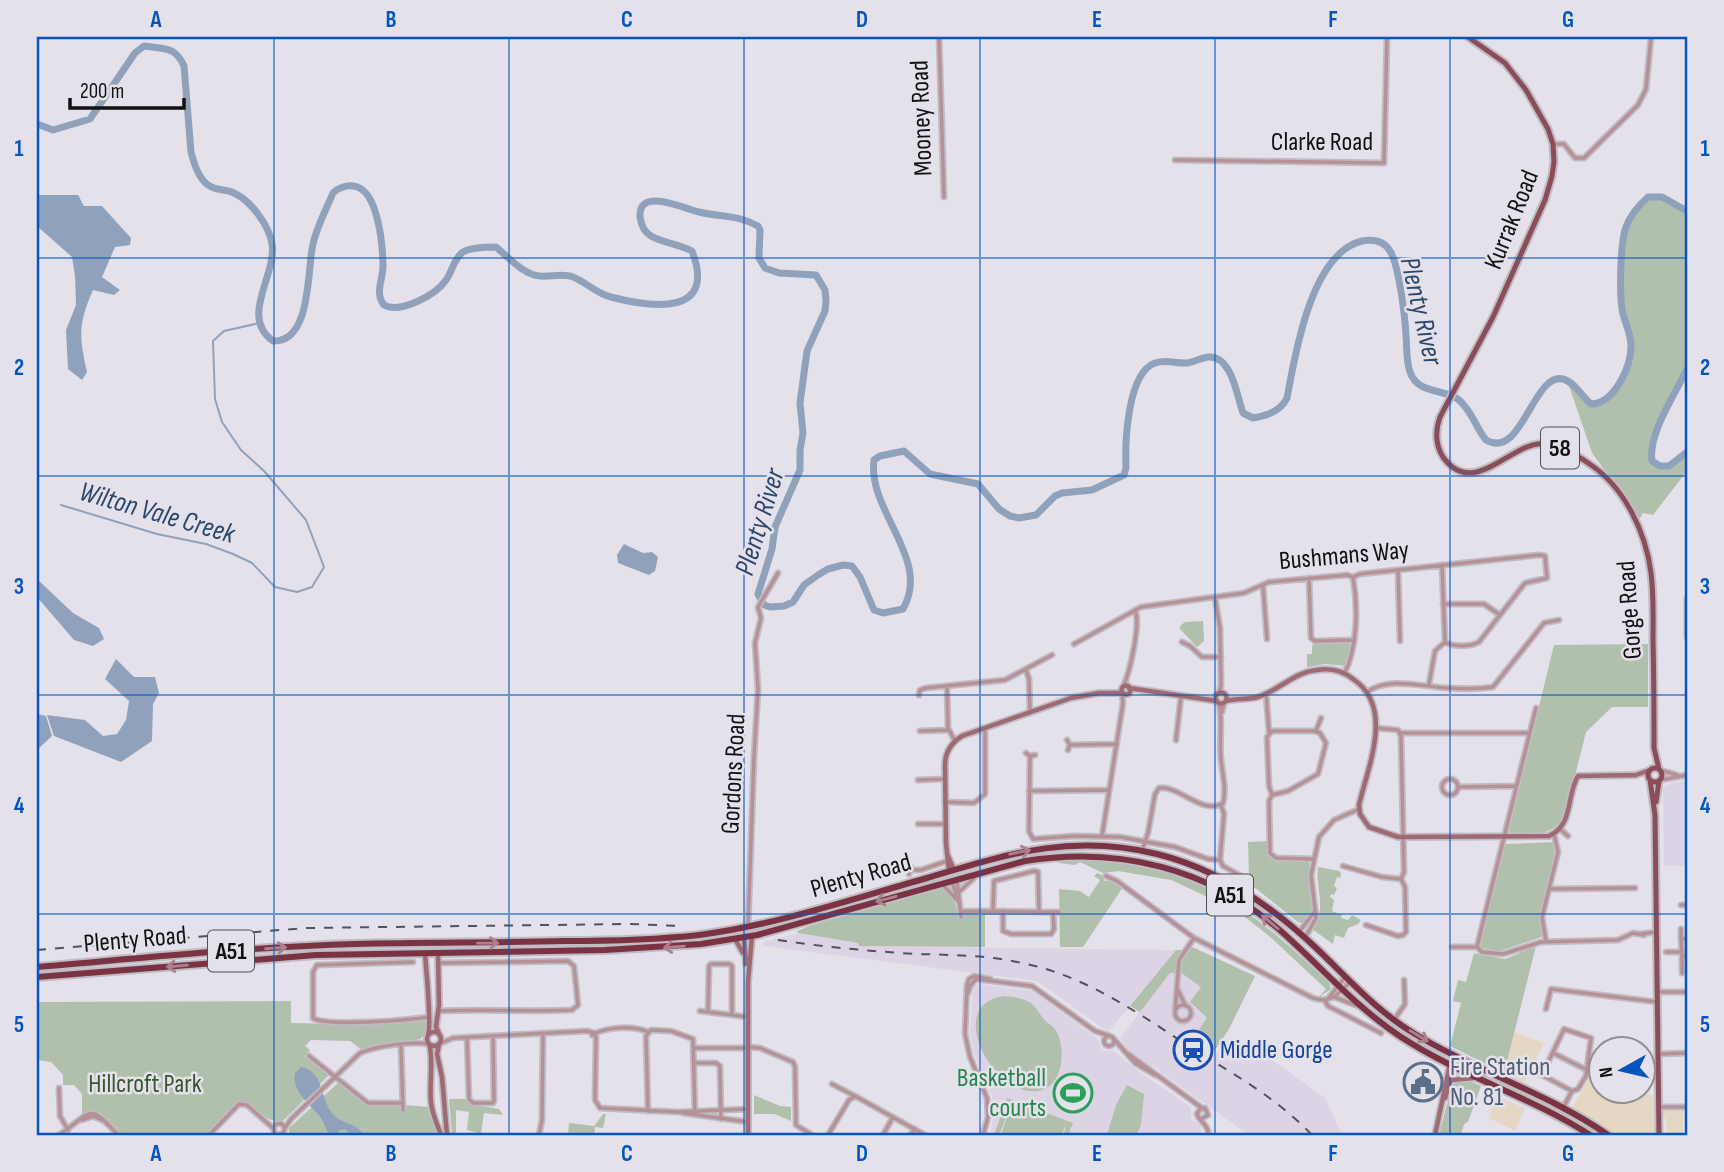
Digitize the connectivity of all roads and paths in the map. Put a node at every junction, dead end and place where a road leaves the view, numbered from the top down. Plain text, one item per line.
1 (939, 37) edge
2 (1387, 37) edge
3 (1468, 37) edge
4 (1651, 37) edge
5 (1553, 144) junction
6 (1175, 160) dead end
7 (944, 197) dead end
8 (1451, 396) joint
9 (1442, 565) junction
10 (1398, 570) junction
11 (778, 573) dead end
12 (1353, 577) junction
13 (1309, 578) junction
14 (1263, 586) junction
15 (1215, 598) junction
16 (1687, 599) edge
17 (1443, 604) junction
18 (1135, 610) junction
19 (1500, 615) junction
20 (1559, 620) dead end
21 (1687, 637) edge
22 (1267, 639) dead end
23 (1354, 640) junction
24 (1400, 641) dead end
25 (1182, 642) dead end
26 (1444, 642) junction
27 (1074, 644) dead end
28 (1052, 656) dead end
29 (1221, 657) junction
30 (1025, 670) junction
31 (1344, 674) junction
32 (1429, 685) junction
33 (947, 686) junction
34 (1126, 690) junction
35 (1367, 692) junction
36 (1264, 694) junction
37 (919, 695) dead end
38 (1181, 696) junction
39 (1221, 698) junction
40 (1536, 708) dead end
41 (1030, 713) junction
42 (1321, 718) dead end
43 (984, 729) junction
44 (948, 730) junction
45 (1376, 730) junction
46 (920, 731) dead end
47 (1316, 732) junction
48 (1270, 733) junction
49 (1530, 734) junction
50 (1401, 735) junction
51 (956, 740) junction
52 (1176, 740) dead end
53 (1117, 744) junction
54 (1068, 745) dead end
55 (1654, 748) junction
56 (1030, 755) dead end
57 (1651, 770) junction
58 (1659, 770) junction
59 (1636, 775) junction
60 (1679, 775) junction
61 (1687, 775) edge
62 (945, 779) junction
63 (918, 780) dead end
64 (1649, 780) junction
65 (1660, 780) junction
66 (1458, 787) junction
67 (1516, 788) junction
68 (1109, 790) junction
69 (1029, 791) junction
70 (1272, 795) junction
71 (945, 803) junction
72 (1221, 805) junction
73 (1359, 810) junction
74 (1655, 815) junction
75 (918, 824) dead end
76 (945, 824) junction
77 (1560, 829) junction
78 (1553, 834) junction
79 (1102, 836) junction
80 (1568, 836) dead end
81 (1403, 837) junction
82 (1504, 837) junction
83 (1147, 842) junction
84 (1145, 851) junction
85 (1314, 859) junction
86 (949, 860) junction
87 (1220, 860) junction
88 (1343, 866) dead end
89 (910, 870) dead end
90 (952, 871) junction
91 (978, 874) junction
92 (1106, 876) dead end
93 (1401, 879) junction
94 (1248, 880) dead end
95 (955, 881) junction
96 (942, 884) junction
97 (1635, 888) dead end
98 (1549, 889) junction
99 (959, 893) junction
100 (958, 902) junction
101 (1681, 905) dead end
102 (1687, 905) edge
103 (1316, 909) junction
104 (961, 911) junction
105 (993, 911) junction
106 (1003, 911) junction
107 (1039, 912) junction
108 (961, 917) dead end
109 (1366, 925) dead end
110 (748, 927) junction
111 (1681, 929) dead end
112 (1657, 932) junction
113 (1302, 935) junction
114 (748, 937) junction
115 (1195, 938) junction
116 (735, 939) junction
117 (1681, 939) junction
118 (1687, 939) edge
119 (1546, 941) junction
120 (425, 943) junction
121 (438, 943) junction
122 (1452, 947) dead end
123 (1477, 947) junction
124 (1301, 950) junction
125 (1666, 952) dead end
126 (416, 953) junction
127 (425, 953) junction
128 (438, 953) junction
129 (1684, 955) edge
130 (412, 962) dead end
131 (403, 963) junction
132 (438, 963) junction
133 (37, 967) edge
134 (1682, 973) dead end
135 (37, 977) edge
136 (1347, 979) junction
137 (748, 980) junction
138 (1404, 980) dead end
139 (1340, 987) junction
140 (1178, 988) junction
141 (1657, 992) junction
142 (1687, 992) edge
143 (1334, 997) junction
144 (1326, 1001) junction
145 (1657, 1002) junction
146 (1187, 1006) junction
147 (1364, 1009) junction
148 (1546, 1009) dead end
149 (700, 1011) dead end
150 (439, 1012) junction
151 (708, 1012) junction
152 (1175, 1012) junction
153 (732, 1016) junction
154 (429, 1017) junction
155 (748, 1017) junction
156 (1394, 1020) junction
157 (1095, 1031) junction
158 (648, 1032) junction
159 (439, 1034) junction
160 (543, 1034) junction
161 (593, 1034) junction
162 (1381, 1034) dead end
163 (428, 1035) junction
164 (1658, 1036) edge
165 (493, 1037) junction
166 (1111, 1037) junction
167 (453, 1038) junction
168 (467, 1038) junction
169 (1104, 1042) junction
170 (413, 1043) junction
171 (428, 1044) junction
172 (439, 1044) junction
173 (401, 1045) junction
174 (1109, 1046) junction
175 (748, 1047) junction
176 (694, 1048) junction
177 (1123, 1050) junction
178 (1687, 1053) edge
179 (1553, 1054) junction
180 (1658, 1054) edge
181 (1129, 1055) junction
182 (309, 1056) dead end
183 (1456, 1056) junction
184 (694, 1063) junction
185 (1452, 1065) junction
186 (1532, 1070) dead end
187 (1587, 1070) junction
188 (1542, 1075) junction
189 (335, 1077) junction
190 (1160, 1077) junction
191 (1477, 1078) junction
192 (1451, 1080) junction
193 (832, 1084) dead end
194 (60, 1088) dead end
195 (1572, 1091) junction
196 (854, 1096) junction
197 (1190, 1099) junction
198 (1443, 1102) junction
199 (403, 1103) junction
200 (1658, 1107) joint
201 (1687, 1107) edge
202 (1202, 1108) junction
203 (1563, 1108) junction
204 (721, 1109) junction
205 (748, 1109) junction
206 (403, 1110) dead end
207 (648, 1111) junction
208 (444, 1113) junction
209 (695, 1113) junction
210 (1197, 1113) junction
211 (1208, 1115) junction
212 (893, 1117) junction
213 (264, 1119) junction
214 (291, 1119) junction
215 (721, 1119) junction
216 (1201, 1119) junction
217 (435, 1120) junction
218 (748, 1122) junction
219 (279, 1124) junction
220 (915, 1129) junction
221 (68, 1130) junction
222 (279, 1133) edge
223 (1208, 1133) edge
224 (60, 1135) edge
225 (118, 1135) edge
226 (209, 1135) edge
227 (444, 1135) edge
228 (540, 1135) edge
229 (748, 1135) edge
230 (812, 1135) edge
231 (828, 1135) edge
232 (883, 1135) edge
233 (910, 1135) edge
234 (925, 1135) edge
235 (983, 1135) edge
236 (1435, 1135) edge
237 (1590, 1135) edge
238 (1608, 1135) edge
239 (1658, 1135) edge

1 - 7 street, Mooney Road
2 - 6 street, Clarke Road
3 - 5 main road, Kurrak Road / 58
4 - 5 street
5 - 8 main road, Kurrak Road / 58
8 - 55 main road, Gorge Road / 58
9 - 10 street, Bushmans Way
9 - 17 street
9 - 19 street, Bushmans Way
10 - 12 street, Bushmans Way
10 - 24 street
11 - 110 street, Gordons Road
12 - 13 street, Bushmans Way
12 - 23 street
13 - 14 street, Bushmans Way
13 - 23 street
14 - 15 street, Bushmans Way
14 - 22 street
15 - 18 street, Bushmans Way
15 - 29 street
16 - 21 street
17 - 19 street
17 - 26 street
18 - 27 street, Bushmans Way
18 - 34 street
19 - 26 street
20 - 32 street
23 - 31 street
25 - 29 street
26 - 32 street
28 - 30 street
29 - 39 street
30 - 33 street
30 - 41 street
31 - 35 street
31 - 36 street
32 - 35 street
33 - 37 street
33 - 44 street
34 - 38 street
34 - 41 street
34 - 53 street
35 - 45 street
36 - 39 street
36 - 48 street
38 - 39 street
38 - 52 street
39 - 72 street
40 - 49 street
41 - 43 street
42 - 47 street
43 - 51 street
43 - 71 street
44 - 46 street
44 - 51 street
45 - 50 street
45 - 73 street
47 - 48 street
47 - 70 street
48 - 70 street
49 - 50 street
49 - 67 street
50 - 81 street
51 - 62 street
53 - 54 street
53 - 68 street
55 - 57 main road, Gorge Road / 58
55 - 58 main road, Gorge Road / 58
56 - 69 street
57 - 58 main road
57 - 59 street
57 - 64 main road, 58
58 - 60 street
58 - 65 main road, 58
59 - 64 street
59 - 77 street
60 - 61 street
60 - 65 street
62 - 63 street
62 - 71 street
64 - 65 main road
64 - 74 main road, 58
65 - 74 main road, 58
66 - 66 street
66 - 67 street
67 - 82 street
68 - 69 street
68 - 79 street
69 - 79 street
70 - 85 street
71 - 76 street
72 - 83 street
72 - 87 street
73 - 81 street
73 - 85 street
74 - 112 main road, 58
75 - 76 street
76 - 86 street
77 - 78 street
77 - 80 street
78 - 82 street
78 - 98 street
79 - 83 street
81 - 82 street
81 - 93 street
82 - 123 street
83 - 84 street
83 - 87 street
90 -> 84 highway, Plenty Road / A51
84 - 113 highway, Plenty Road / A51
85 - 103 street
86 - 89 street, Plenty Road
86 - 90 street
87 - 94 street
88 - 93 street
90 - 95 highway
90 - 110 highway, Plenty Road / A51
91 - 95 highway, Plenty Road / A51
91 - 99 street
124 -> 91 highway, Plenty Road / A51
92 - 115 street
93 - 109 street
95 - 96 highway, Plenty Road / A51
95 - 99 street
95 - 100 street
96 - 100 street
96 -> 114 highway, Plenty Road / A51
97 - 98 street
98 - 119 street
99 - 100 street
100 - 104 street
101 - 102 street
103 - 113 street
103 - 113 street
104 - 105 street
104 - 108 street
105 - 106 street
105 - 107 street
106 - 107 street
106 - 107 street
110 - 114 highway, Gordons Road
121 -> 110 highway, Plenty Road / A51
111 - 117 street
112 - 119 street
112 - 141 main road, 58
113 - 124 highway
113 - 136 highway, Plenty Road / A51
114 - 116 highway, Plenty Road / A51
114 - 137 street, Gordons Road
115 - 140 street
115 - 144 street
116 -> 128 highway, Plenty Road / A51
116 - 137 street
117 - 118 street
117 - 129 street
119 - 123 street
120 - 121 highway, Plenty Road / A51
120 - 127 highway
133 -> 120 highway, Plenty Road / A51
121 - 128 highway
122 - 123 street
124 - 139 highway, Plenty Road / A51
125 - 129 street
126 - 127 highway, Plenty Road / A51
126 - 131 street
126 -> 135 highway, Plenty Road / A51
127 - 128 highway, Plenty Road / A51
127 - 154 street
128 - 132 street
129 - 134 street
130 - 131 street
131 - 154 street
132 - 150 street
132 - 150 street
136 - 139 street
136 - 156 highway, Plenty Road / A51
137 - 155 street, Gordons Road
138 - 156 street
139 - 143 street
139 - 144 street
139 - 147 highway, Plenty Road / A51
140 - 146 street
140 - 152 street
141 - 142 street
141 - 145 main road, 58
143 - 144 street
143 - 147 street
144 - 162 street
145 - 148 street
145 - 164 main road, 58
146 - 152 street
146 - 152 street
147 - 185 highway, Plenty Road / A51
149 - 151 street
150 - 154 street
150 - 159 street
151 - 153 street
151 - 153 street
153 - 155 street
154 - 163 street
155 - 175 street, Gordons Road
156 -> 183 highway, Plenty Road / A51
157 - 166 street
157 - 169 street
157 - 235 street
158 - 161 street
158 - 176 street
158 - 207 street
159 - 163 street
159 - 167 street
159 - 172 street
160 - 161 street
160 - 165 street
160 - 228 street
161 - 207 street
163 - 170 street
163 - 171 street
165 - 168 street
165 - 168 street
166 - 169 street
166 - 174 street
166 - 177 street
167 - 168 street
167 - 172 street
169 - 174 street
170 - 171 street
170 - 173 street
171 - 172 street
171 - 217 street
172 - 208 street
173 - 189 street
173 - 199 street
174 - 177 street
175 - 176 street
175 - 205 street, Gordons Road
175 - 230 street
176 - 184 street
177 - 181 street
178 - 180 street
179 - 187 street
179 - 187 street
179 - 188 street
181 - 190 street
181 - 190 street
182 - 189 street
183 - 185 highway
183 - 203 highway, Plenty Road / A51
184 - 204 street
184 - 209 street
185 - 191 highway, Plenty Road / A51
185 - 192 street
185 - 198 street
186 - 188 street
187 - 195 street
188 - 195 street
189 - 199 street
189 - 214 street
190 - 197 street
191 - 192 street
191 - 237 highway, Plenty Road / A51
192 - 198 street
193 - 196 street
194 - 221 street
195 - 203 street
196 - 212 street
196 - 231 street
197 - 202 street
197 - 210 street
198 - 236 street
199 - 206 street
200 - 201 street
200 - 239 main road, 58
202 - 210 street
202 - 211 street
203 - 238 highway, Plenty Road / A51
204 - 205 street
204 - 209 street
204 - 215 street
205 - 218 street, Gordons Road
207 - 209 street
208 - 217 street
208 - 227 street
209 - 215 street
210 - 216 street
211 - 216 street
211 - 223 street
212 - 220 street
212 - 232 street
213 - 219 street
213 - 222 street
213 - 226 street
214 - 219 street
214 - 222 street
215 - 218 street
216 - 223 street
217 - 227 street
218 - 229 street, Gordons Road
219 - 222 street
219 - 222 street
220 - 233 street
220 - 234 street
221 - 224 street
221 - 225 street

